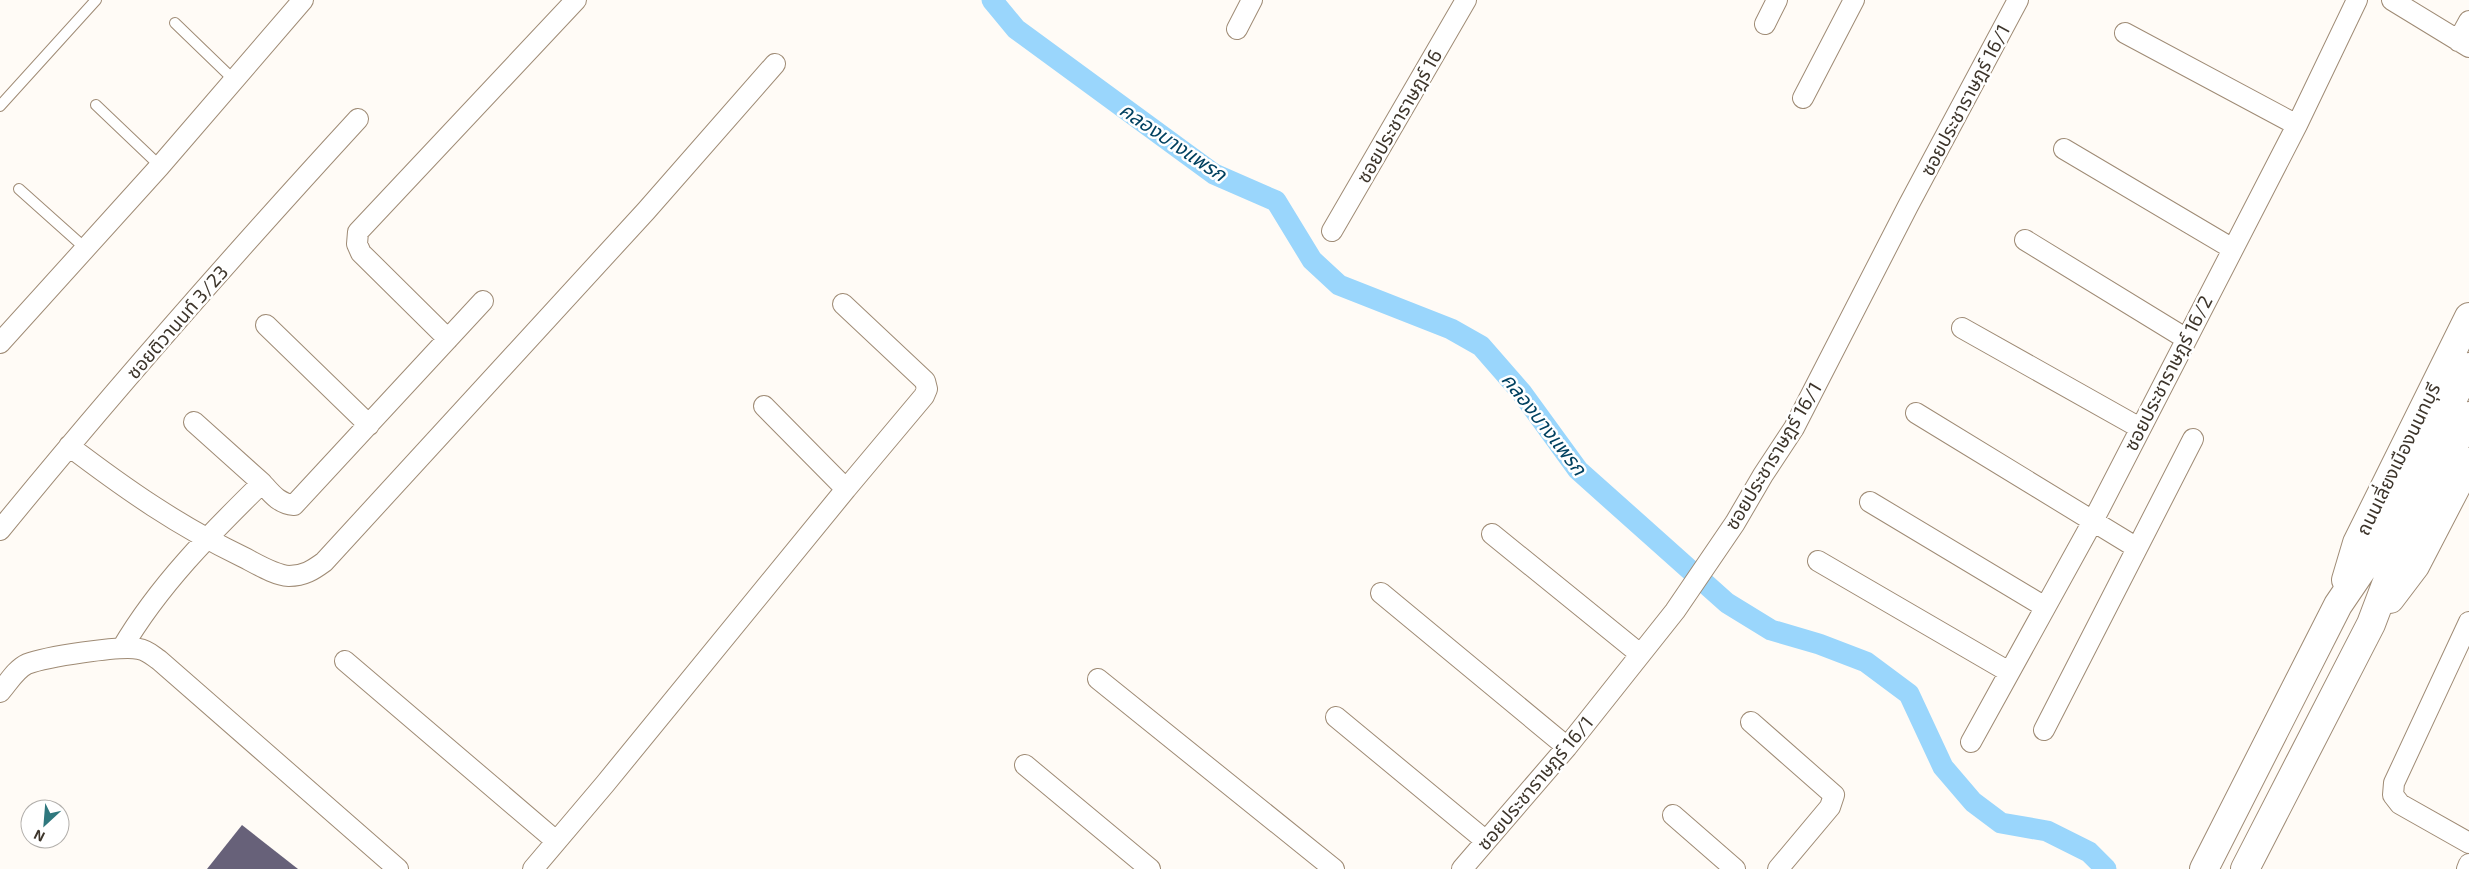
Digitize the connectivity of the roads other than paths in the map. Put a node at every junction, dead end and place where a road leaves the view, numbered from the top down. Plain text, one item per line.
1 (96, 0) edge
2 (303, 0) edge
3 (576, 0) edge
4 (1252, 0) edge
5 (1466, 0) edge
6 (1777, 0) edge
7 (1854, 0) edge
8 (2018, 0) edge
9 (2357, 0) edge
10 (2392, 0) edge
11 (2469, 21) edge
12 (175, 23) dead end
13 (1765, 24) dead end
14 (1237, 29) dead end
15 (2125, 33) dead end
16 (2464, 44) edge
17 (775, 64) dead end
18 (234, 80) junction
19 (1803, 98) dead end
20 (96, 105) dead end
21 (0, 106) edge
22 (358, 119) dead end
23 (2297, 125) junction
24 (2064, 150) dead end
25 (160, 166) junction
26 (19, 189) dead end
27 (1332, 231) dead end
28 (2025, 240) dead end
29 (85, 248) junction
30 (2233, 249) junction
31 (483, 301) dead end
32 (843, 304) dead end
33 (2469, 317) edge
34 (266, 325) dead end
35 (1962, 328) dead end
36 (2185, 338) junction
37 (448, 339) junction
38 (1, 340) edge
39 (2469, 367) edge
40 (764, 406) dead end
41 (1916, 413) dead end
42 (2469, 416) edge
43 (194, 422) dead end
44 (369, 425) junction
45 (2140, 428) junction
46 (2193, 440) dead end
47 (2454, 445) edge
48 (69, 446) junction
49 (262, 483) junction
50 (846, 489) junction
51 (1870, 502) dead end
52 (2093, 521) junction
53 (0, 530) edge
54 (1492, 534) dead end
55 (206, 539) junction
56 (2137, 548) junction
57 (1818, 561) dead end
58 (1380, 593) dead end
59 (2338, 605) junction
60 (2045, 607) junction
61 (2469, 622) edge
62 (122, 648) junction
63 (1640, 654) junction
64 (345, 661) dead end
65 (2009, 672) junction
66 (1098, 679) dead end
67 (0, 692) edge
68 (1336, 717) dead end
69 (1750, 722) dead end
70 (2044, 730) dead end
71 (1970, 742) dead end
72 (1567, 747) junction
73 (1026, 765) dead end
74 (1673, 814) dead end
75 (556, 841) junction
76 (1486, 841) junction
77 (2469, 843) edge
78 (2469, 864) edge
79 (1138, 865) edge
80 (398, 869) edge
81 (532, 869) edge
82 (1334, 869) edge
83 (1462, 869) edge
84 (1735, 869) edge
85 (1778, 869) edge
86 (2204, 869) edge
87 (2245, 869) edge
88 (2467, 869) edge

1 - 21 lane
2 - 18 street
3 - 37 street
4 - 14 street
5 - 27 street, ซอยประชาราษฎร์ 16
6 - 13 street
7 - 19 street
8 - 63 street, ซอยประชาราษฎร์ 16/1
9 - 23 street, ซอยประชาราษฎร์ 16/2
10 - 16 street
11 - 16 street
12 - 18 lane
15 - 23 street
17 - 55 street
18 - 25 street
20 - 25 lane
22 - 48 street, ซอยติวานนท์ 3/23
23 - 30 street, ซอยประชาราษฎร์ 16/2
24 - 30 street
25 - 29 street
26 - 29 lane
28 - 36 street
29 - 38 street
30 - 36 street, ซอยประชาราษฎร์ 16/2
31 - 37 street
32 - 50 street
33 - 59 main road, ถนนเลี่ยงเมืองนนทบุรี
34 - 44 street
35 - 45 street
36 - 45 street, ซอยประชาราษฎร์ 16/2
37 - 44 street
39 - 47 main road, ถนนเลี่ยงเมืองนนทบุรี
40 - 50 street
41 - 52 street
42 - 47 main road, ถนนเลี่ยงเมืองนนทบุรี
43 - 49 street
44 - 49 street
45 - 52 street, ซอยประชาราษฎร์ 16/2
46 - 56 street
47 - 59 main road, ถนนเลี่ยงเมืองนนทบุรี
47 - 87 main road, ถนนเลี่ยงเมืองนนทบุรี
48 - 53 street, ซอยติวานนท์ 3/23
48 - 55 street
49 - 55 street
50 - 75 street
51 - 60 street
52 - 56 street
52 - 60 street, ซอยประชาราษฎร์ 16/2
54 - 63 street
55 - 62 street
56 - 70 street
57 - 65 street
58 - 72 street
59 - 86 main road, ถนนเลี่ยงเมืองนนทบุรี
60 - 65 street, ซอยประชาราษฎร์ 16/2
61 - 77 street
62 - 67 street
62 - 80 street
63 - 72 street, ซอยประชาราษฎร์ 16/1
64 - 75 street
65 - 71 street, ซอยประชาราษฎร์ 16/2
66 - 82 street
68 - 76 street
69 - 85 street
72 - 76 street, ซอยประชาราษฎร์ 16/1
73 - 79 street
74 - 84 street
75 - 81 street
76 - 83 street, ซอยประชาราษฎร์ 16/1
78 - 88 street

